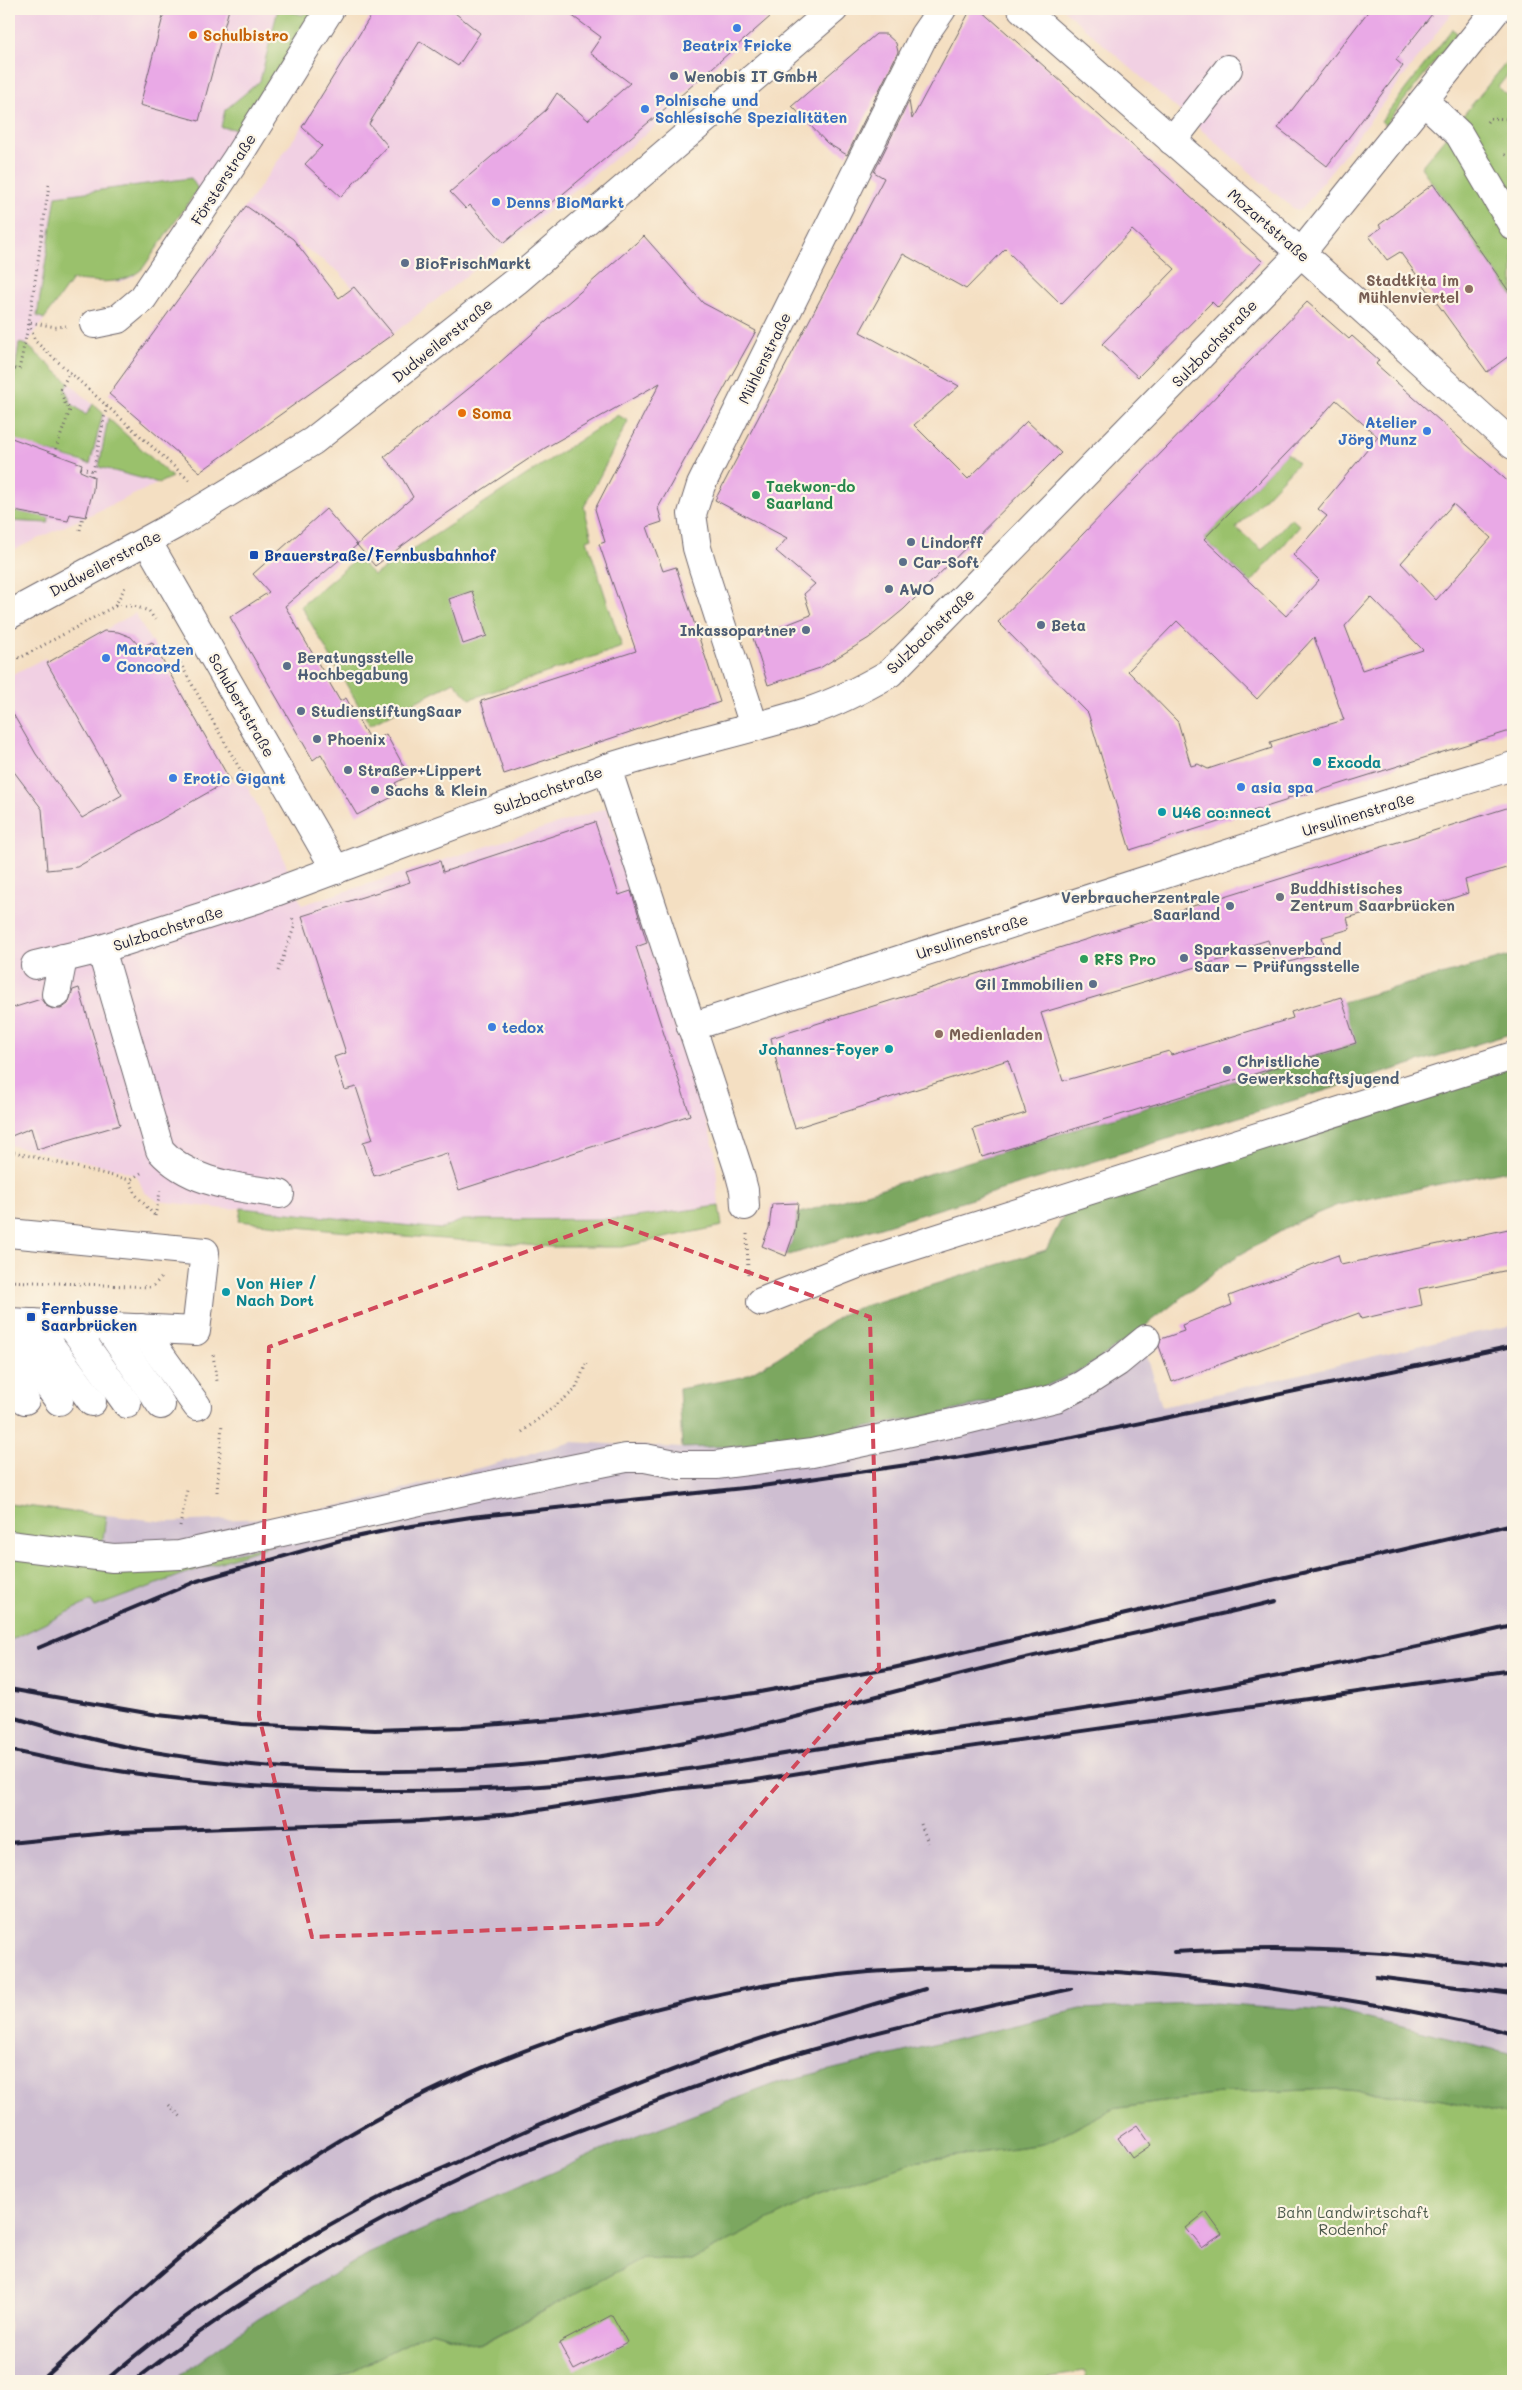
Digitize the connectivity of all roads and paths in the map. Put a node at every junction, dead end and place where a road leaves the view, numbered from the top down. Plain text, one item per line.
1 (330, 9) edge
2 (834, 9) edge
3 (942, 9) edge
4 (1022, 9) edge
5 (1497, 9) edge
6 (1228, 69) dead end
7 (1424, 101) junction
8 (1172, 141) junction
9 (49, 185) dead end
10 (1513, 226) edge
11 (1301, 253) junction
12 (29, 322) junction
13 (94, 324) dead end
14 (56, 327) dead end
15 (15, 369) dead end
16 (70, 372) junction
17 (107, 405) junction
18 (1513, 445) edge
19 (54, 454) dead end
20 (81, 468) dead end
21 (187, 479) dead end
22 (83, 516) dead end
23 (80, 530) dead end
24 (147, 541) junction
25 (9, 615) edge
26 (161, 628) dead end
27 (9, 654) edge
28 (180, 662) dead end
29 (754, 726) junction
30 (1513, 766) edge
31 (607, 768) junction
32 (253, 781) dead end
33 (336, 870) junction
34 (295, 925) dead end
35 (101, 949) junction
36 (64, 958) junction
37 (35, 965) dead end
38 (278, 970) dead end
39 (56, 994) dead end
40 (690, 1027) junction
41 (1513, 1056) edge
42 (9, 1151) edge
43 (130, 1180) dead end
44 (280, 1194) dead end
45 (746, 1206) joint
46 (9, 1233) edge
47 (749, 1279) dead end
48 (9, 1281) edge
49 (152, 1287) dead end
50 (761, 1302) dead end
51 (71, 1324) junction
52 (17, 1325) edge
53 (107, 1326) junction
54 (141, 1328) junction
55 (1146, 1339) dead end
56 (586, 1364) dead end
57 (9, 1375) edge
58 (25, 1400) dead end
59 (59, 1401) dead end
60 (92, 1402) dead end
61 (127, 1404) dead end
62 (161, 1405) dead end
63 (197, 1406) dead end
64 (522, 1432) dead end
65 (220, 1437) dead end
66 (217, 1492) dead end
67 (9, 1545) edge
68 (921, 1824) dead end
69 (928, 1843) dead end
70 (169, 2105) dead end
71 (181, 2117) dead end

1 - 13 street, Försterstraße
2 - 24 street, Dudweilerstraße
3 - 29 street, Mühlenstraße
4 - 8 street, Mozartstraße
5 - 7 street, Sulzbachstraße
6 - 8 street
7 - 10 street
7 - 11 street, Sulzbachstraße
8 - 11 street, Mozartstraße
9 - 12 path
11 - 18 street, Mozartstraße
11 - 29 street, Sulzbachstraße
12 - 14 path
12 - 15 path
12 - 16 path
16 - 17 path
16 - 19 path
17 - 20 path
17 - 21 path
22 - 23 path
24 - 25 street, Dudweilerstraße
24 - 33 street, Schubertstraße
26 - 27 path
28 - 32 path
29 - 31 street, Sulzbachstraße
30 - 40 street, Ursulinenstraße
31 - 33 street, Sulzbachstraße
31 - 40 street
33 - 35 street, Sulzbachstraße
34 - 38 path
35 - 36 street, Sulzbachstraße
35 - 44 street
36 - 37 street, Sulzbachstraße
36 - 39 street
40 - 45 street
41 - 50 street
42 - 43 path
45 - 47 path
46 - 54 street
48 - 49 path
51 - 52 street
51 - 53 street
51 - 61 street
52 - 59 street
52 - 60 street
53 - 54 street
53 - 62 street
54 - 63 street
55 - 67 street
56 - 64 path
57 - 58 street
65 - 66 path
68 - 69 path
70 - 71 path

